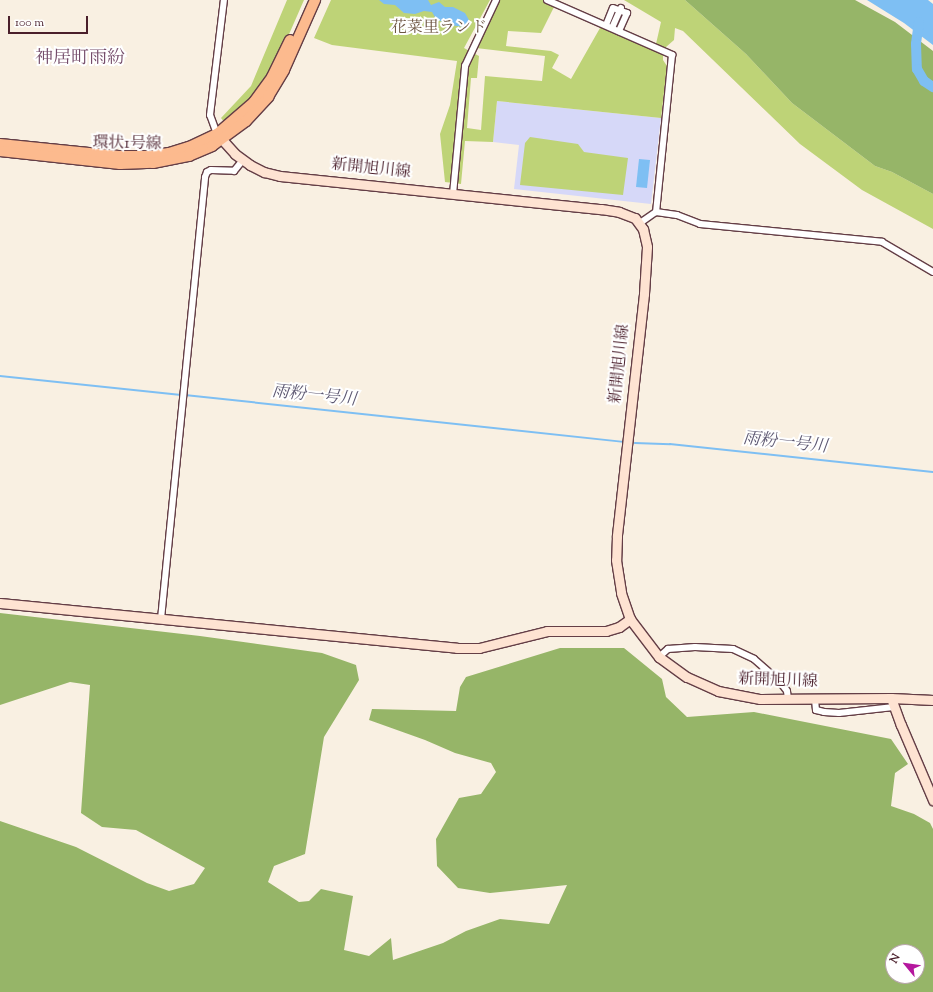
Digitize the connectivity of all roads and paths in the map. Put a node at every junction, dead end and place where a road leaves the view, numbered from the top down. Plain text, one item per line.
1 (224, 0) edge
2 (308, 0) edge
3 (315, 0) edge
4 (496, 0) edge
5 (547, 0) edge
6 (609, 27) junction
7 (618, 31) junction
8 (219, 137) junction
9 (0, 144) edge
10 (0, 151) edge
11 (243, 160) junction
12 (452, 194) junction
13 (656, 212) junction
14 (640, 223) junction
15 (933, 272) edge
16 (0, 603) edge
17 (161, 619) junction
18 (630, 619) junction
19 (659, 657) junction
20 (891, 698) junction
21 (788, 699) junction
22 (815, 699) junction
23 (933, 700) edge
24 (894, 708) junction
25 (933, 800) edge

1 - 8 street
2 - 8 main road, 環状1号線
3 - 8 main road, 環状1号線
4 - 12 street
5 - 6 street
6 - 7 street
6 - 7 street
7 - 13 street
8 - 9 main road, 環状1号線
8 - 10 main road, 環状1号線
8 - 11 main road, 新開旭川線
11 - 12 main road, 新開旭川線
11 - 17 street
12 - 14 main road, 新開旭川線
13 - 14 street
13 - 15 street
14 - 18 main road, 新開旭川線
16 - 17 main road
17 - 18 main road
18 - 19 main road, 新開旭川線
19 - 21 main road, 新開旭川線
19 - 21 street
20 - 22 main road, 新開旭川線
20 - 23 main road, 新開旭川線
20 - 24 main road
21 - 22 main road, 新開旭川線
22 - 24 street
24 - 25 main road

